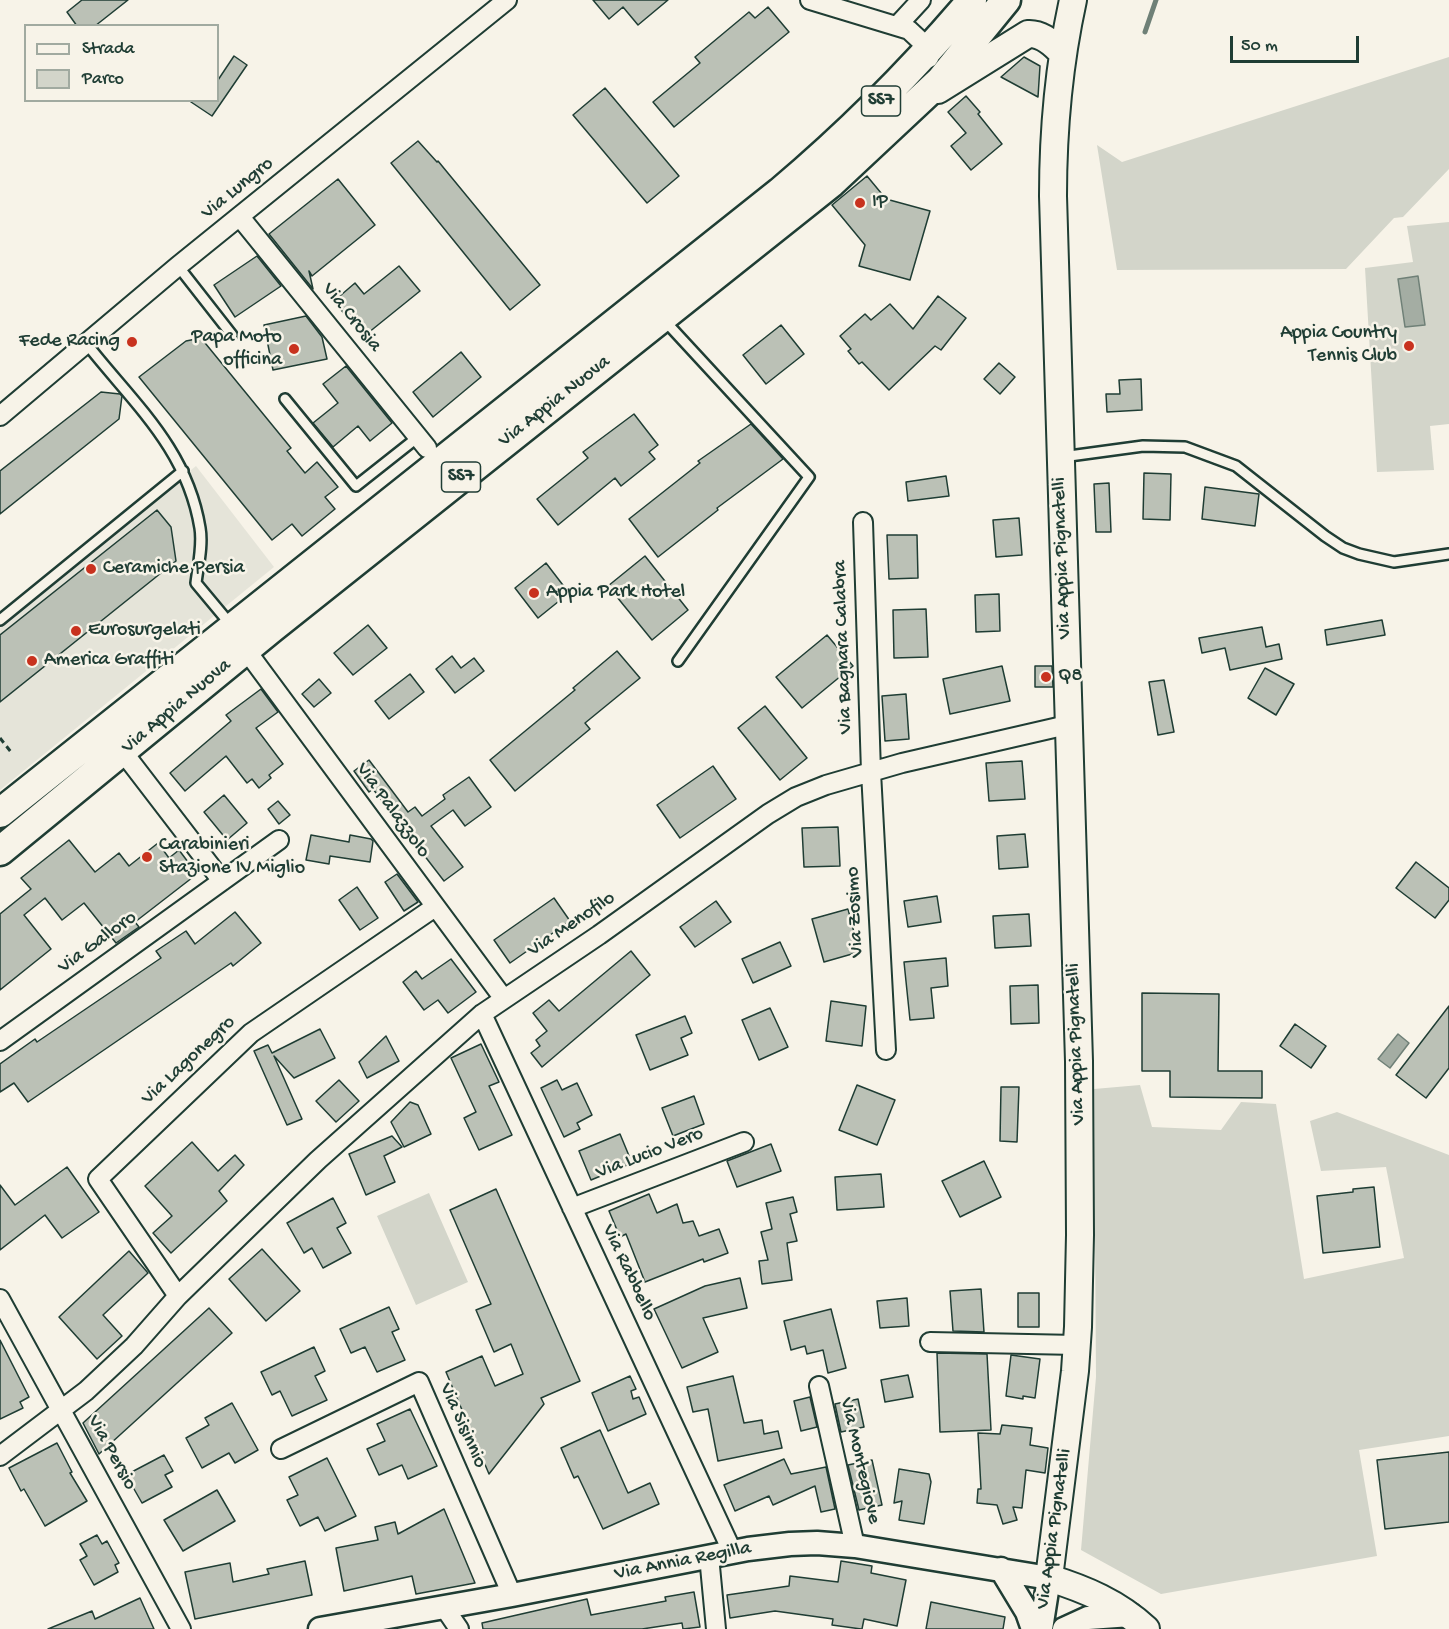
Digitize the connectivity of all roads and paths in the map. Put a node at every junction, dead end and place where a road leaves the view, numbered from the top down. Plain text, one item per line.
1 (507, 0) edge
2 (810, 0) edge
3 (921, 0) edge
4 (972, 0) edge
5 (1006, 0) edge
6 (1073, 0) edge
7 (897, 26) junction
8 (927, 51) junction
9 (1063, 54) junction
10 (920, 102) junction
11 (240, 217) junction
12 (178, 266) junction
13 (663, 318) junction
14 (232, 335) dead end
15 (86, 343) junction
16 (285, 399) dead end
17 (0, 416) edge
18 (422, 442) joint
19 (1060, 457) junction
20 (183, 471) junction
21 (863, 522) dead end
22 (1449, 554) edge
23 (0, 620) edge
24 (240, 639) junction
25 (678, 661) dead end
26 (1067, 725) junction
27 (0, 738) edge
28 (11, 752) dead end
29 (123, 752) junction
30 (871, 772) junction
31 (0, 813) edge
32 (279, 840) dead end
33 (0, 851) edge
34 (222, 882) junction
35 (435, 907) junction
36 (504, 999) junction
37 (482, 1014) junction
38 (0, 1041) edge
39 (886, 1050) dead end
40 (744, 1142) dead end
41 (572, 1208) junction
42 (178, 1296) junction
43 (0, 1299) edge
44 (930, 1342) dead end
45 (1077, 1345) junction
46 (819, 1386) dead end
47 (62, 1410) junction
48 (281, 1449) dead end
49 (0, 1456) edge
50 (855, 1546) junction
51 (732, 1551) junction
52 (709, 1556) junction
53 (1001, 1569) junction
54 (1049, 1578) junction
55 (512, 1595) junction
56 (444, 1607) junction
57 (1138, 1622) edge
58 (181, 1629) edge
59 (320, 1629) edge
60 (459, 1629) edge
61 (716, 1629) edge
62 (1033, 1629) edge
63 (1041, 1629) edge
64 (1064, 1629) edge

1 - 11 street, Via Lungro
2 - 7 street
3 - 7 street
4 - 8 main road, Via Appia Nuova / SS7
5 - 10 main road, Via Appia Nuova / SS7
6 - 9 main road, Via Appia Pignatelli
7 - 8 street
8 - 10 street
8 - 24 main road, Via Appia Nuova / SS7
9 - 10 main road
9 - 19 main road, Via Appia Pignatelli
10 - 13 main road, Via Appia Nuova / SS7
11 - 12 street, Via Lungro
11 - 18 street, Via Crosia
12 - 14 lane
12 - 15 street, Via Lungro
13 - 24 main road, Via Appia Nuova / SS7
13 - 25 lane
15 - 17 street, Via Lungro
15 - 20 lane
16 - 18 lane
19 - 22 lane, Via Appia Pignatelli
19 - 26 main road, Via Appia Pignatelli
20 - 23 lane
20 - 24 lane
21 - 30 street, Via Bagnara Calabra
24 - 29 main road, Via Appia Nuova / SS7
24 - 31 main road, Via Appia Nuova / SS7
24 - 35 street, Via Palazzolo
26 - 30 street, Via Menofilo
26 - 45 main road, Via Appia Pignatelli
27 - 28 path
29 - 33 main road, Via Appia Nuova / SS7
29 - 34 street
30 - 36 street, Via Menofilo
30 - 39 street, Via Zosimo
32 - 34 street, Via Galloro
34 - 38 street, Via Galloro
35 - 36 street, Via Palazzolo
35 - 42 street, Via Lagonegro
36 - 37 street, Via Menofilo
37 - 41 street, Via Rabbello
37 - 42 street, Via Menofilo
40 - 41 street, Via Lucio Vero
41 - 51 street, Via Rabbello
42 - 47 street, Via Menofilo
43 - 47 street, Via Persio
44 - 45 street
45 - 54 main road, Via Appia Pignatelli
46 - 50 street, Via Montegiove
47 - 49 street, Via Menofilo
47 - 58 street, Via Persio
48 - 55 street, Via Sisinnio
50 - 51 street, Via Annia Regilla
50 - 53 street, Via Annia Regilla
51 - 52 street, Via Annia Regilla
52 - 55 street, Via Annia Regilla
52 - 61 street
53 - 54 street, Via Annia Regilla
53 - 62 street
54 - 57 main road
54 - 63 street, Via Appia Pignatelli
55 - 56 street, Via Annia Regilla
56 - 59 street, Via Annia Regilla
56 - 60 street
57 - 64 street

